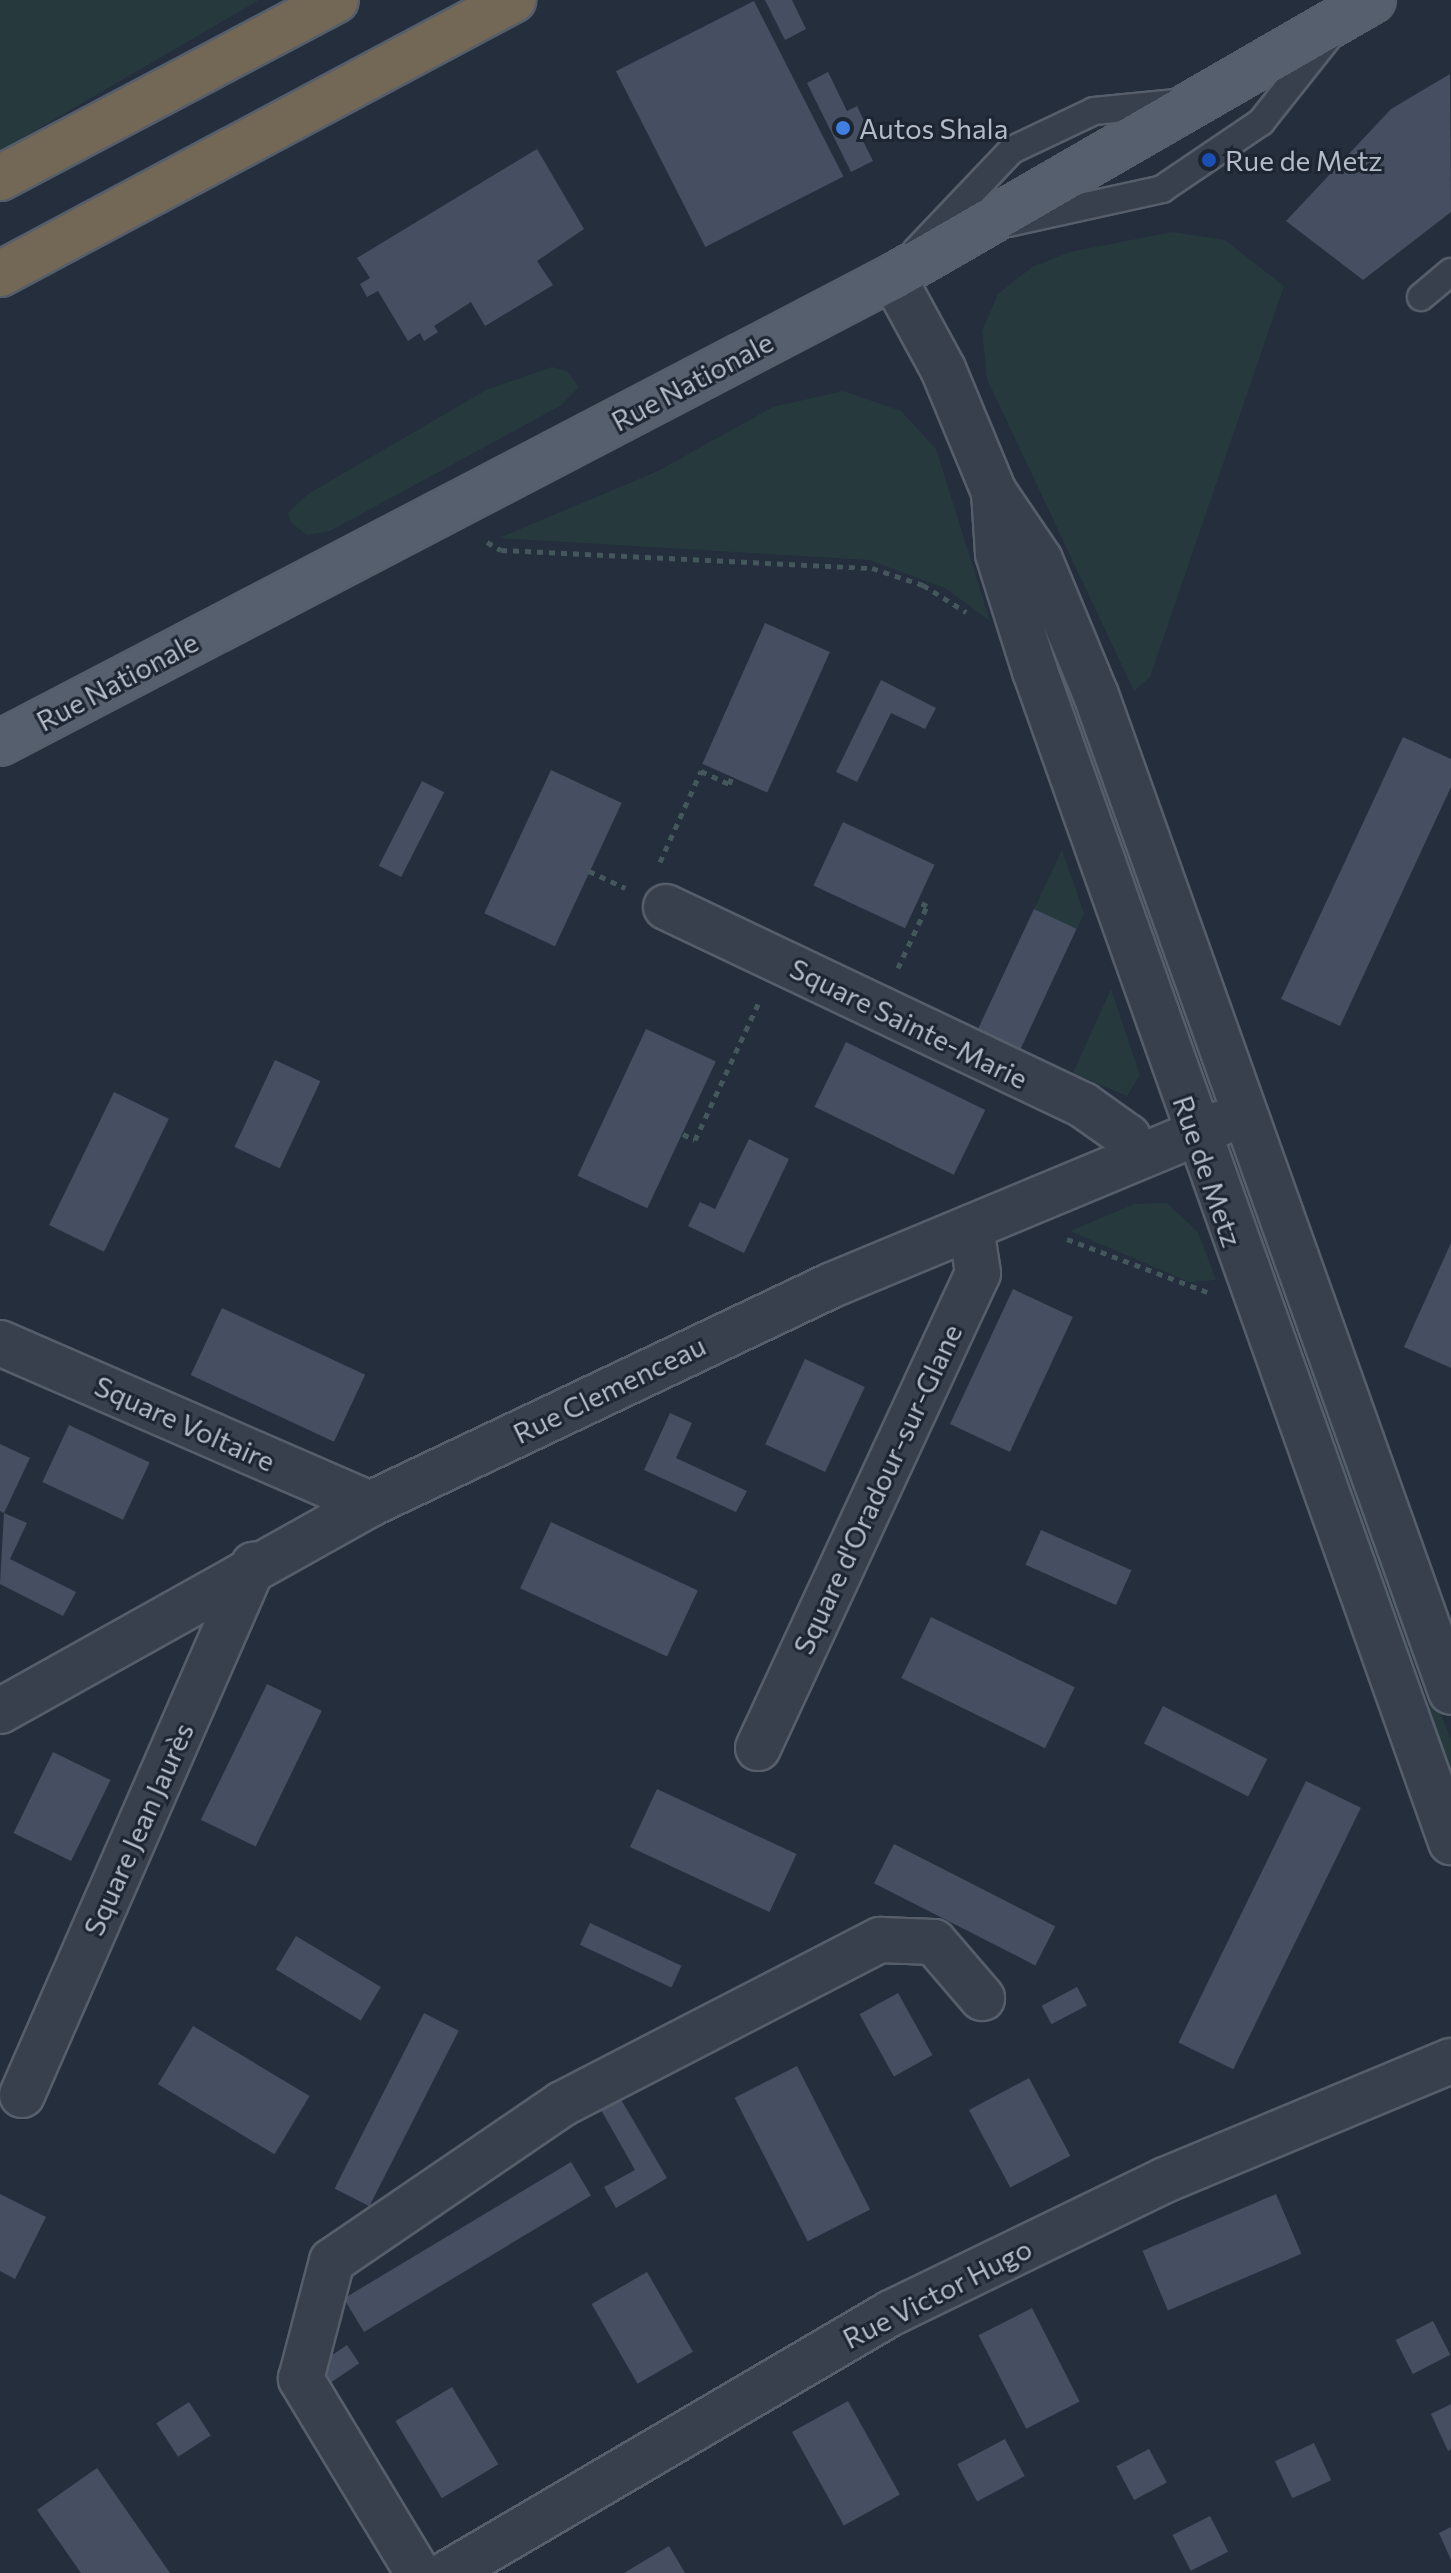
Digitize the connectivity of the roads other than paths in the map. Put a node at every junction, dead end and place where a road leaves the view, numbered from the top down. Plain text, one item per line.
1 (336, 0) edge
2 (513, 0) edge
3 (1359, 8) edge
4 (1199, 101) junction
5 (0, 178) edge
6 (984, 227) junction
7 (1451, 272) edge
8 (0, 274) edge
9 (893, 277) junction
10 (1421, 297) dead end
11 (994, 492) junction
12 (0, 743) edge
13 (666, 907) road end
14 (1204, 1002) junction
15 (1155, 1018) junction
16 (1241, 1114) junction
17 (1194, 1134) junction
18 (1134, 1158) junction
19 (971, 1228) junction
20 (1323, 1341) junction
21 (0, 1343) edge
22 (1275, 1359) junction
23 (370, 1504) junction
24 (254, 1564) junction
25 (1449, 1687) edge
26 (1399, 1698) junction
27 (0, 1711) edge
28 (758, 1748) dead end
29 (1451, 1842) edge
30 (982, 1998) dead end
31 (1451, 2061) edge
32 (22, 2095) dead end
33 (418, 2573) edge
34 (448, 2573) edge

1 - 5 highway
2 - 8 highway
3 - 4 main road, Rue Nationale
3 - 6 lane
4 - 6 main road, Rue Nationale
4 - 9 lane
6 - 9 main road, Rue Nationale
7 - 10 lane
9 - 11 street, Rue de Metz
9 - 12 main road, Rue Nationale
11 - 14 street, Rue de Metz
11 - 15 street, Rue de Metz
13 - 18 street, Square Sainte-Marie
14 - 15 street
14 - 16 street, Rue de Metz
15 - 17 street, Rue de Metz
16 - 17 street, Rue Clemenceau
16 - 20 street, Rue de Metz
17 - 18 street, Rue Clemenceau
17 - 22 street, Rue de Metz
18 - 19 street, Rue Clemenceau
19 - 23 street, Rue Clemenceau
19 - 28 street, Square d'Oradour-sur-Glane
20 - 22 street
20 - 25 street, Rue de Metz
21 - 23 street, Square Voltaire
22 - 26 street, Rue de Metz
23 - 24 street, Rue Clemenceau
24 - 27 street, Rue Clemenceau
24 - 32 street, Square Jean Jaurès
25 - 26 street
26 - 29 street, Rue de Metz
30 - 33 street
31 - 34 street, Rue Victor Hugo

